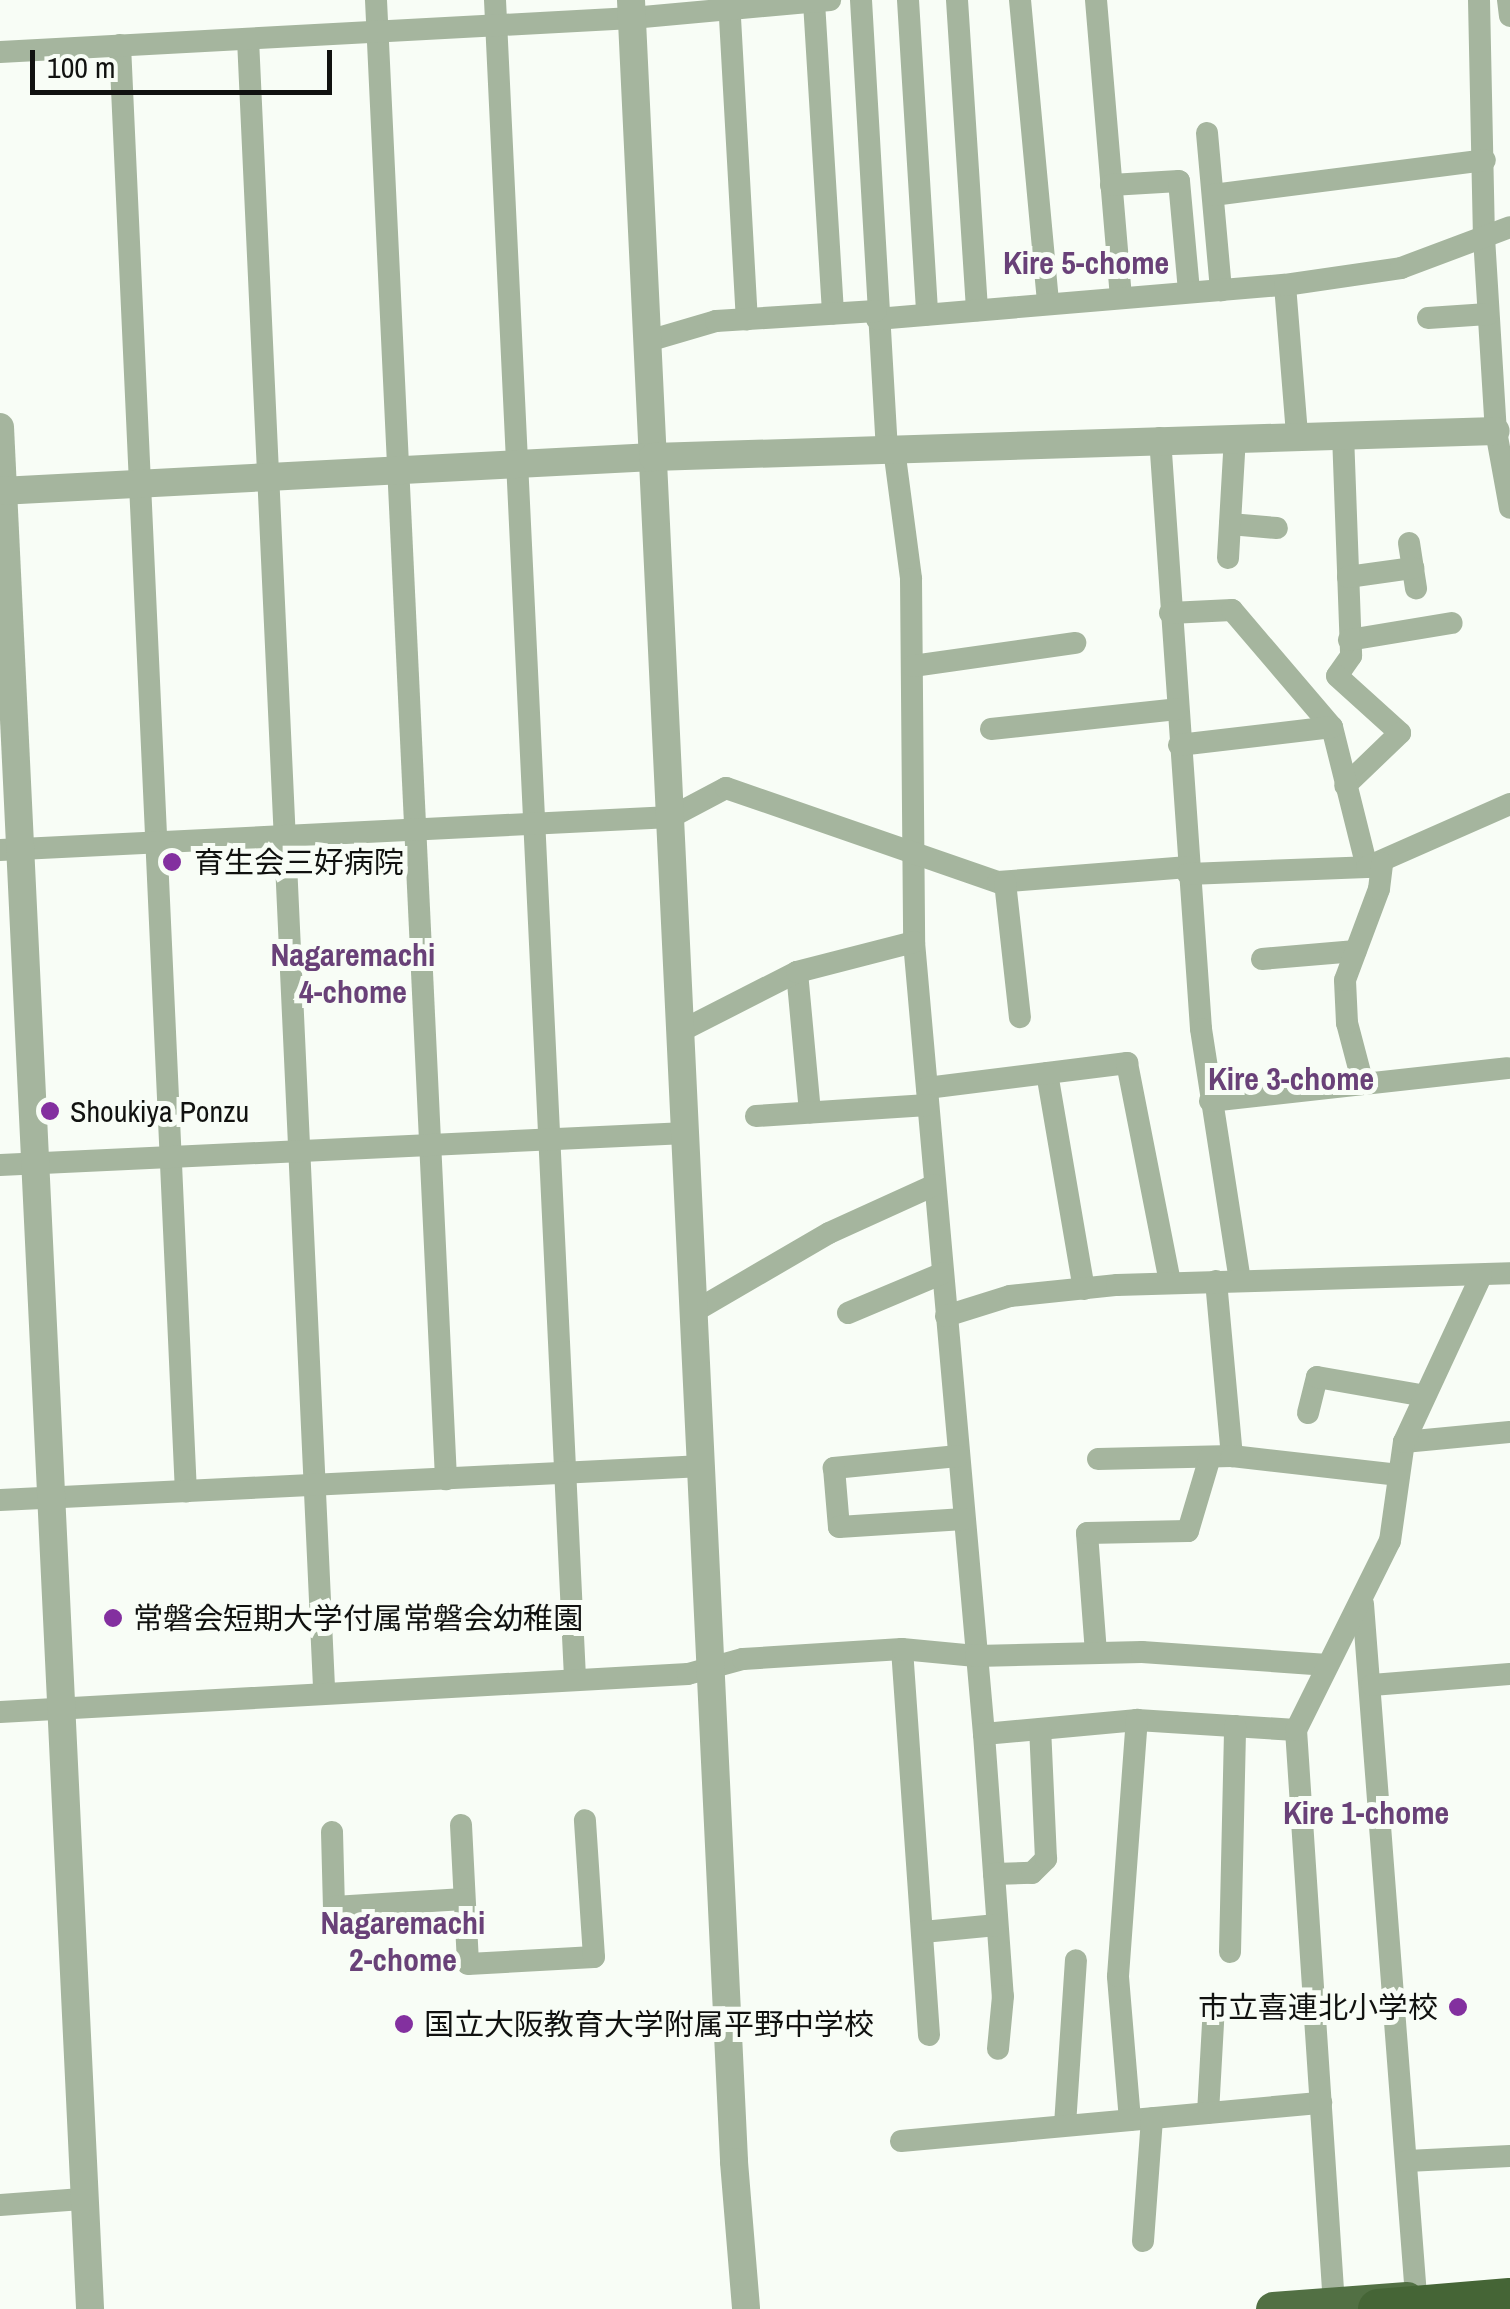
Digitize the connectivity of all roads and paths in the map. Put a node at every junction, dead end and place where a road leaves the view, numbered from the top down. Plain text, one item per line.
1 (376, 0) edge
2 (495, 0) edge
3 (826, 0) edge
4 (861, 0) edge
5 (908, 0) edge
6 (956, 0) edge
7 (1020, 0) edge
8 (1096, 0) edge
9 (1480, 0) edge
10 (1508, 0) edge
11 (729, 4) edge
12 (631, 9) edge
13 (1510, 16) edge
14 (496, 25) junction
15 (377, 32) junction
16 (248, 38) junction
17 (120, 45) junction
18 (0, 52) edge
19 (1207, 133) dead end
20 (1485, 160) junction
21 (1111, 185) junction
22 (1213, 194) junction
23 (1510, 226) edge
24 (1484, 237) junction
25 (1498, 283) edge
26 (1284, 285) junction
27 (1189, 290) junction
28 (1221, 290) junction
29 (1121, 296) junction
30 (1048, 303) junction
31 (977, 310) junction
32 (833, 314) junction
33 (927, 314) junction
34 (1488, 314) junction
35 (877, 315) junction
36 (1428, 318) dead end
37 (747, 319) junction
38 (648, 341) junction
39 (0, 427) edge
40 (1496, 431) junction
41 (1343, 434) junction
42 (1297, 436) junction
43 (1235, 437) junction
44 (1160, 438) junction
45 (891, 449) junction
46 (653, 457) junction
47 (519, 464) junction
48 (396, 470) junction
49 (265, 477) junction
50 (136, 484) junction
51 (2, 490) edge
52 (1509, 496) edge
53 (1230, 524) junction
54 (1277, 528) dead end
55 (1409, 543) dead end
56 (1228, 558) dead end
57 (1348, 577) junction
58 (1170, 613) junction
59 (1452, 624) dead end
60 (1349, 640) junction
61 (1076, 644) dead end
62 (913, 666) junction
63 (1177, 709) junction
64 (8, 721) edge
65 (1332, 727) junction
66 (991, 729) dead end
67 (1180, 745) junction
68 (1345, 786) junction
69 (1510, 804) edge
70 (671, 816) junction
71 (534, 824) junction
72 (414, 830) junction
73 (280, 836) junction
74 (152, 843) junction
75 (10, 850) edge
76 (912, 857) junction
77 (1374, 865) junction
78 (1188, 870) junction
79 (1005, 882) junction
80 (914, 942) junction
81 (1356, 950) junction
82 (1262, 958) dead end
83 (797, 972) junction
84 (1020, 1017) dead end
85 (681, 1031) junction
86 (1507, 1068) dead end
87 (1047, 1073) junction
88 (1362, 1080) junction
89 (927, 1097) junction
90 (1210, 1102) junction
91 (810, 1112) junction
92 (756, 1116) dead end
93 (686, 1133) junction
94 (553, 1139) junction
95 (432, 1145) junction
96 (298, 1152) junction
97 (172, 1158) junction
98 (37, 1164) junction
99 (0, 1166) edge
100 (935, 1185) junction
101 (943, 1273) junction
102 (1510, 1273) edge
103 (1481, 1276) junction
104 (1228, 1280) junction
105 (1170, 1283) junction
106 (1084, 1288) junction
107 (695, 1311) junction
108 (848, 1313) dead end
109 (946, 1316) junction
110 (1420, 1395) junction
111 (1308, 1413) dead end
112 (1510, 1432) edge
113 (1404, 1442) junction
114 (958, 1456) junction
115 (1221, 1457) junction
116 (1098, 1459) dead end
117 (703, 1466) junction
118 (570, 1473) junction
119 (1399, 1475) junction
120 (446, 1479) junction
121 (316, 1486) junction
122 (186, 1492) junction
123 (54, 1497) junction
124 (0, 1500) edge
125 (964, 1518) junction
126 (1363, 1604) junction
127 (902, 1649) junction
128 (1096, 1654) junction
129 (976, 1656) junction
130 (1328, 1665) junction
131 (710, 1667) junction
132 (1510, 1674) edge
133 (575, 1678) junction
134 (1372, 1685) junction
135 (324, 1690) junction
136 (64, 1706) junction
137 (0, 1712) edge
138 (1137, 1720) junction
139 (1234, 1726) junction
140 (1040, 1729) junction
141 (1296, 1730) junction
142 (984, 1734) junction
143 (584, 1820) dead end
144 (461, 1826) dead end
145 (332, 1832) dead end
146 (994, 1874) junction
147 (464, 1899) junction
148 (997, 1925) junction
149 (923, 1932) junction
150 (1230, 1952) dead end
151 (1076, 1960) dead end
152 (1214, 2007) dead end
153 (930, 2035) dead end
154 (998, 2049) dead end
155 (1321, 2103) junction
156 (1208, 2112) junction
157 (1141, 2119) junction
158 (1065, 2125) junction
159 (901, 2141) dead end
160 (1510, 2156) edge
161 (1408, 2161) junction
162 (82, 2198) junction
163 (0, 2206) edge
164 (1143, 2241) dead end
165 (1510, 2295) edge
166 (1417, 2304) edge
167 (1334, 2305) junction
168 (90, 2309) edge
169 (746, 2309) edge
170 (1273, 2309) edge
171 (1378, 2309) edge

1 - 15 street
2 - 14 street
3 - 11 street
3 - 32 street
4 - 35 street
5 - 33 street
6 - 31 street
7 - 30 street
8 - 21 street
9 - 20 street
10 - 13 street
11 - 12 street
11 - 37 street
12 - 14 street
12 - 38 street
14 - 15 street
14 - 47 street
15 - 16 street
15 - 48 street
16 - 17 street
16 - 49 street
17 - 18 street
17 - 50 street
19 - 22 street
20 - 22 street
20 - 24 street
21 - 27 street
21 - 29 street
22 - 28 street
23 - 24 street
24 - 25 street
24 - 26 street
25 - 34 street
26 - 28 street
26 - 42 street
27 - 28 street
27 - 29 street
29 - 30 street
30 - 31 street
31 - 33 street
32 - 35 street
32 - 37 street
33 - 35 street
34 - 36 street
34 - 40 street
35 - 45 street
37 - 38 street
38 - 46 street
39 - 51 street
40 - 41 street
40 - 52 street
41 - 42 street
41 - 57 street
42 - 43 street
43 - 44 street
43 - 53 street
44 - 45 street
44 - 58 street
45 - 46 street
45 - 62 street
46 - 47 street
46 - 70 street
47 - 48 street
47 - 71 street
48 - 49 street
48 - 72 street
49 - 50 street
49 - 73 street
50 - 51 street
50 - 74 street
51 - 64 street
53 - 54 street
53 - 56 street
55 - 57 street
57 - 60 street
58 - 63 street
58 - 65 street
59 - 60 street
60 - 68 street
61 - 62 street
62 - 76 street
63 - 66 street
63 - 67 street
64 - 75 street
65 - 67 street
65 - 68 street
67 - 78 street
68 - 77 street
69 - 77 street
70 - 71 street
70 - 76 street
70 - 85 street
71 - 72 street
71 - 94 street
72 - 73 street
72 - 95 street
73 - 74 street
73 - 96 street
74 - 75 street
74 - 97 street
75 - 98 street
76 - 79 street
76 - 80 street
77 - 78 street
77 - 81 street
78 - 79 street
78 - 90 street
79 - 84 street
80 - 83 street
80 - 89 street
81 - 82 street
81 - 88 street
83 - 85 street
83 - 91 street
85 - 93 street
86 - 88 street
87 - 89 street
87 - 105 street
87 - 106 street
88 - 90 street
89 - 91 street
89 - 100 street
90 - 104 street
91 - 92 street
93 - 94 street
93 - 107 street
94 - 95 street
94 - 118 street
95 - 96 street
95 - 120 street
96 - 97 street
96 - 121 street
97 - 98 street
97 - 122 street
98 - 99 street
98 - 123 street
100 - 101 street
100 - 107 street
101 - 108 street
101 - 109 street
102 - 103 street
103 - 104 street
103 - 110 street
104 - 105 street
104 - 115 street
105 - 106 street
106 - 109 street
107 - 117 street
109 - 114 street
110 - 111 street
110 - 113 street
112 - 113 street
113 - 119 street
114 - 125 street
114 - 125 street
115 - 116 street
115 - 119 street
115 - 128 street
117 - 118 street
117 - 131 street
118 - 120 street
118 - 133 street
119 - 126 street
120 - 121 street
121 - 122 street
121 - 135 street
122 - 123 street
123 - 124 street
123 - 136 street
125 - 129 street
126 - 130 street
126 - 134 street
127 - 129 street
127 - 131 street
127 - 149 street
128 - 129 street
128 - 130 street
129 - 142 street
130 - 141 street
131 - 133 street
131 - 169 street
132 - 134 street
133 - 135 street
134 - 161 street
135 - 136 street
136 - 137 street
136 - 162 street
138 - 139 street
138 - 140 street
138 - 157 street
139 - 141 street
139 - 150 street
140 - 142 street
140 - 146 street
141 - 155 street
142 - 146 street
143 - 147 street
144 - 147 street
145 - 147 street
146 - 148 street
148 - 149 street
148 - 154 street
149 - 153 street
151 - 158 street
152 - 156 street
155 - 156 street
155 - 167 street
156 - 157 street
157 - 158 street
157 - 164 street
158 - 159 street
160 - 161 street
161 - 166 street
162 - 163 street
162 - 168 street
165 - 166 highway
165 - 171 highway, bridge
166 - 167 highway
167 - 170 highway

